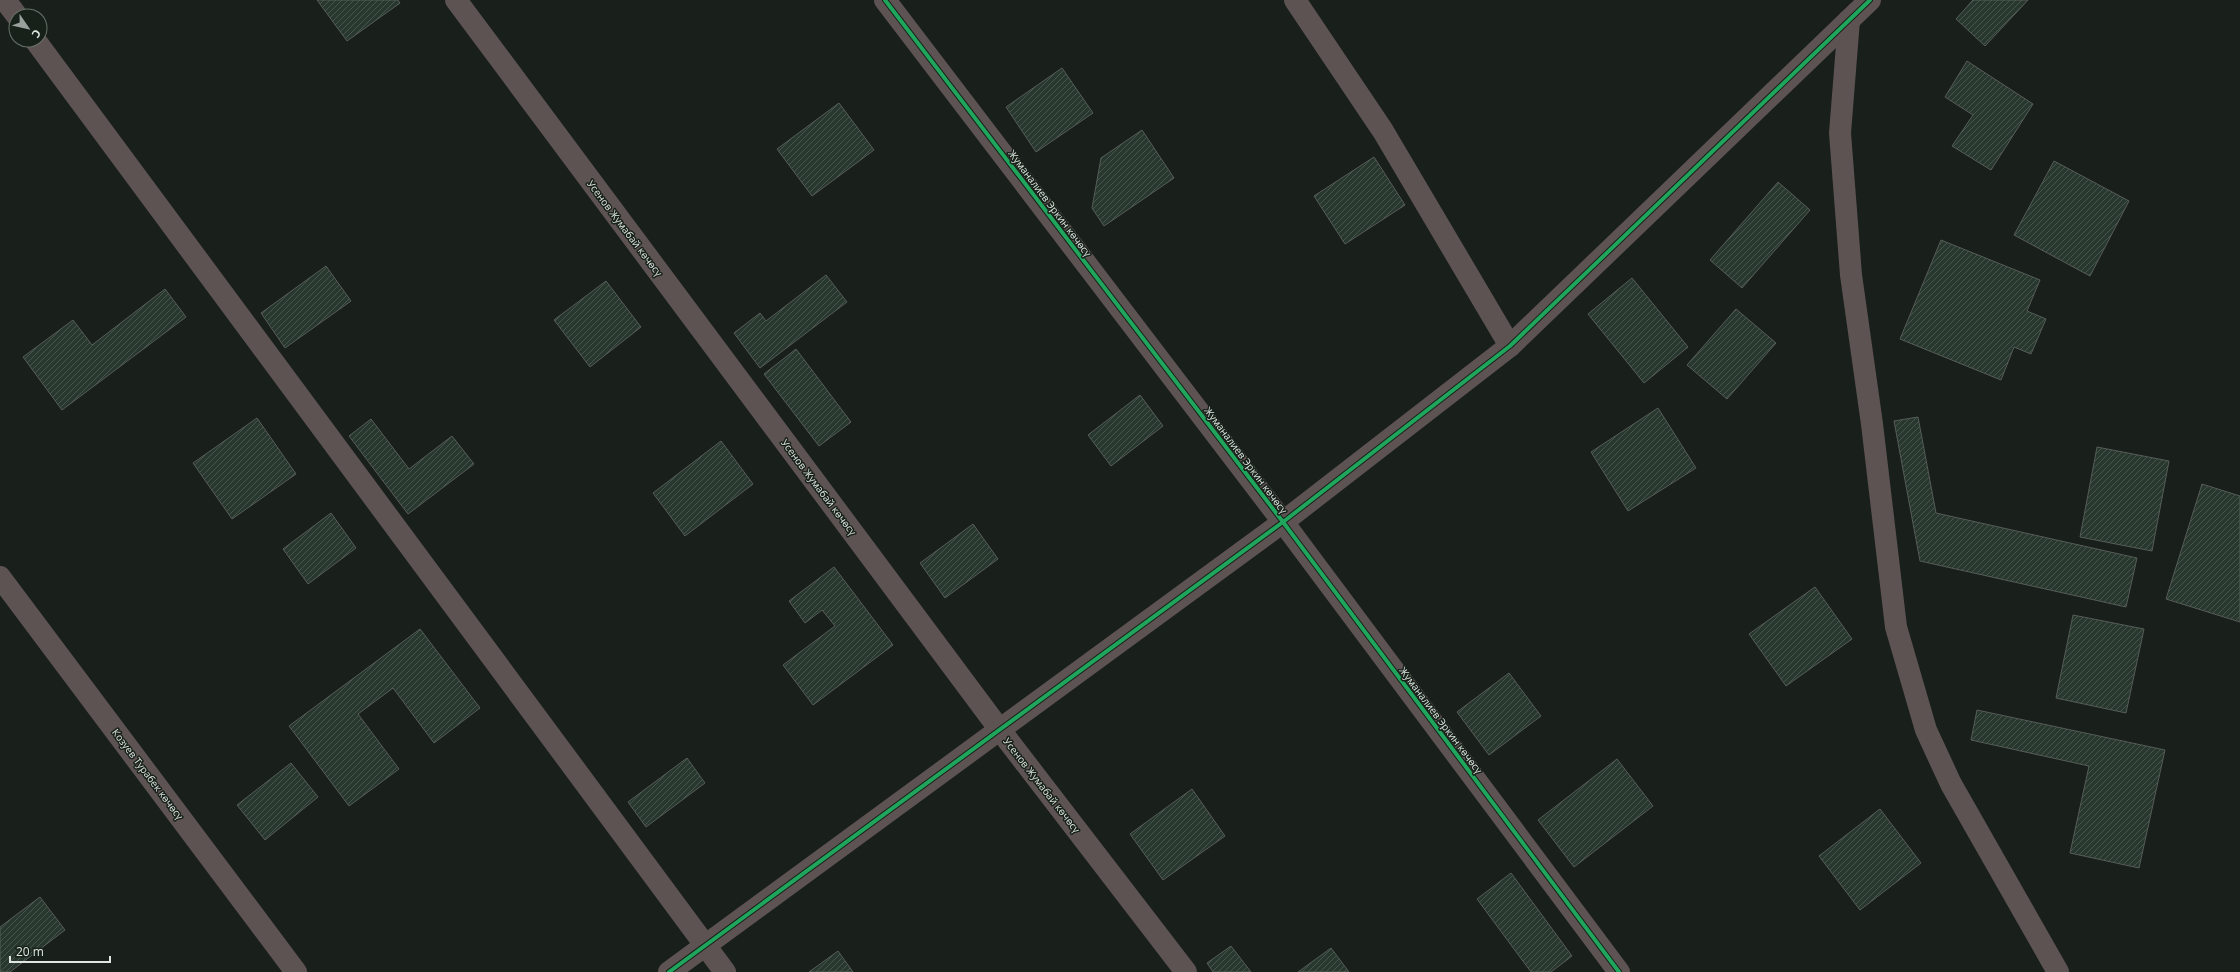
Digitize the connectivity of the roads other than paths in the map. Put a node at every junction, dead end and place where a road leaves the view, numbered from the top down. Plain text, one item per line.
1 (456, 0) edge
2 (885, 0) edge
3 (1295, 0) edge
4 (1870, 0) edge
5 (1849, 20) junction
6 (41, 48) edge
7 (1510, 346) junction
8 (1283, 522) junction
9 (0, 577) edge
10 (1000, 730) junction
11 (705, 945) junction
12 (296, 972) edge
13 (670, 972) edge
14 (725, 972) edge
15 (1186, 972) edge
16 (1619, 972) edge
17 (2058, 972) edge

1 - 10 street, Усенов Жумабай көчөсү
2 - 8 street, Жуманалиев Эркин көчөсү
3 - 7 street
4 - 5 street
5 - 7 street
5 - 17 street
6 - 11 street
7 - 8 street
8 - 10 street
8 - 16 street, Жуманалиев Эркин көчөсү
9 - 12 street, Козуев Турабек көчөсү
10 - 11 street
10 - 15 street, Усенов Жумабай көчөсү
11 - 13 street
11 - 14 street

